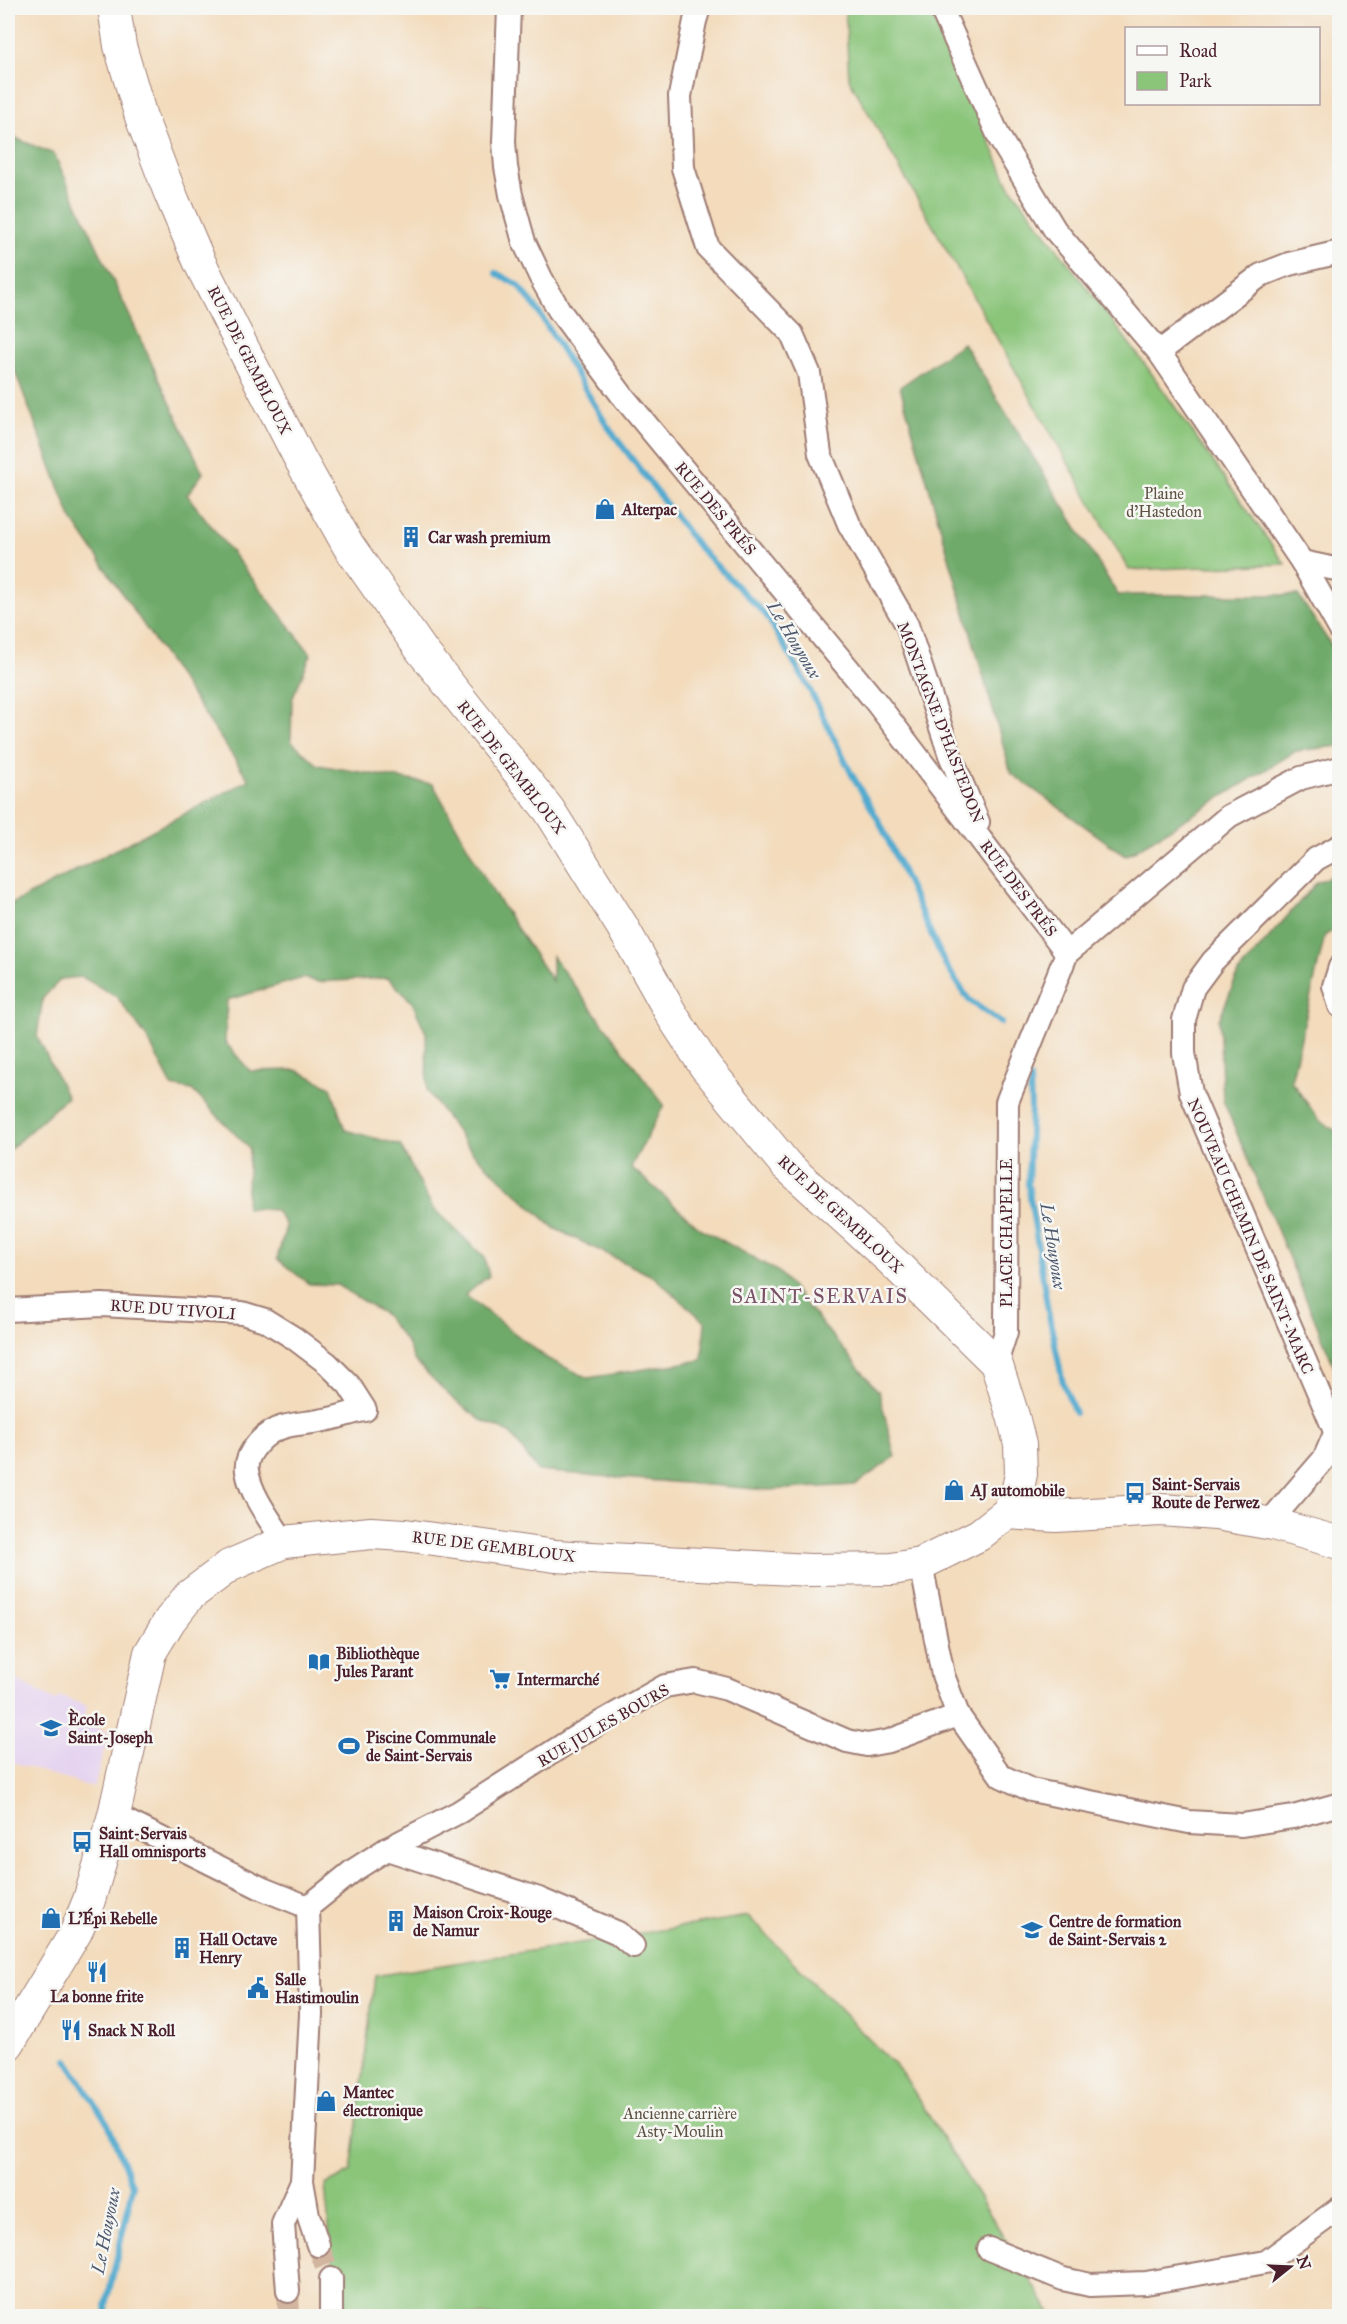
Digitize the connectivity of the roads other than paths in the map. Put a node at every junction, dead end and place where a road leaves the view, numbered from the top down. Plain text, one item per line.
1 (114, 8) edge
2 (509, 8) edge
3 (699, 8) edge
4 (941, 8) edge
5 (1340, 252) edge
6 (1159, 352) junction
7 (1302, 562) junction
8 (1340, 570) edge
9 (1340, 629) edge
10 (1340, 768) edge
11 (1340, 846) edge
12 (997, 859) junction
13 (1067, 953) junction
14 (1340, 967) edge
15 (1340, 1006) edge
16 (8, 1310) edge
17 (996, 1363) junction
18 (1337, 1439) edge
19 (1007, 1513) junction
20 (1273, 1524) junction
21 (284, 1542) junction
22 (1340, 1543) edge
23 (921, 1564) junction
24 (958, 1715) junction
25 (1340, 1804) edge
26 (114, 1815) junction
27 (387, 1849) junction
28 (308, 1907) junction
29 (633, 1946) dead end
30 (8, 2044) edge
31 (302, 2181) junction
32 (1340, 2208) edge
33 (318, 2245) tunnel mouth
34 (989, 2249) dead end
35 (331, 2279) tunnel mouth
36 (288, 2291) tunnel mouth
37 (331, 2316) edge

1 - 17 main road, RUE DE GEMBLOUX
2 - 12 street, RUE DES PRÉS
3 - 12 street, MONTAGNE D'HASTEDON
4 - 6 street
5 - 6 street
6 - 7 street
7 - 8 street
7 - 9 street
10 - 13 street
11 - 18 street, NOUVEAU CHEMIN DE SAINT-MARC
12 - 13 street, RUE DES PRÉS
13 - 17 street, PLACE CHAPELLE
14 - 15 street
16 - 21 street, RUE DU TIVOLI
17 - 19 main road, RUE DE GEMBLOUX
18 - 20 street, NOUVEAU CHEMIN DE SAINT-MARC
19 - 20 main road
19 - 23 main road, RUE DE GEMBLOUX
20 - 22 main road
21 - 23 main road, RUE DE GEMBLOUX
21 - 26 main road, RUE DE GEMBLOUX
23 - 24 street
24 - 25 street
24 - 27 street, RUE JULES BOURS
26 - 28 street
26 - 30 main road, RUE DE GEMBLOUX
27 - 28 street, RUE JULES BOURS
27 - 29 street
28 - 31 street
31 - 33 street
31 - 36 street
32 - 34 street
35 - 37 street

